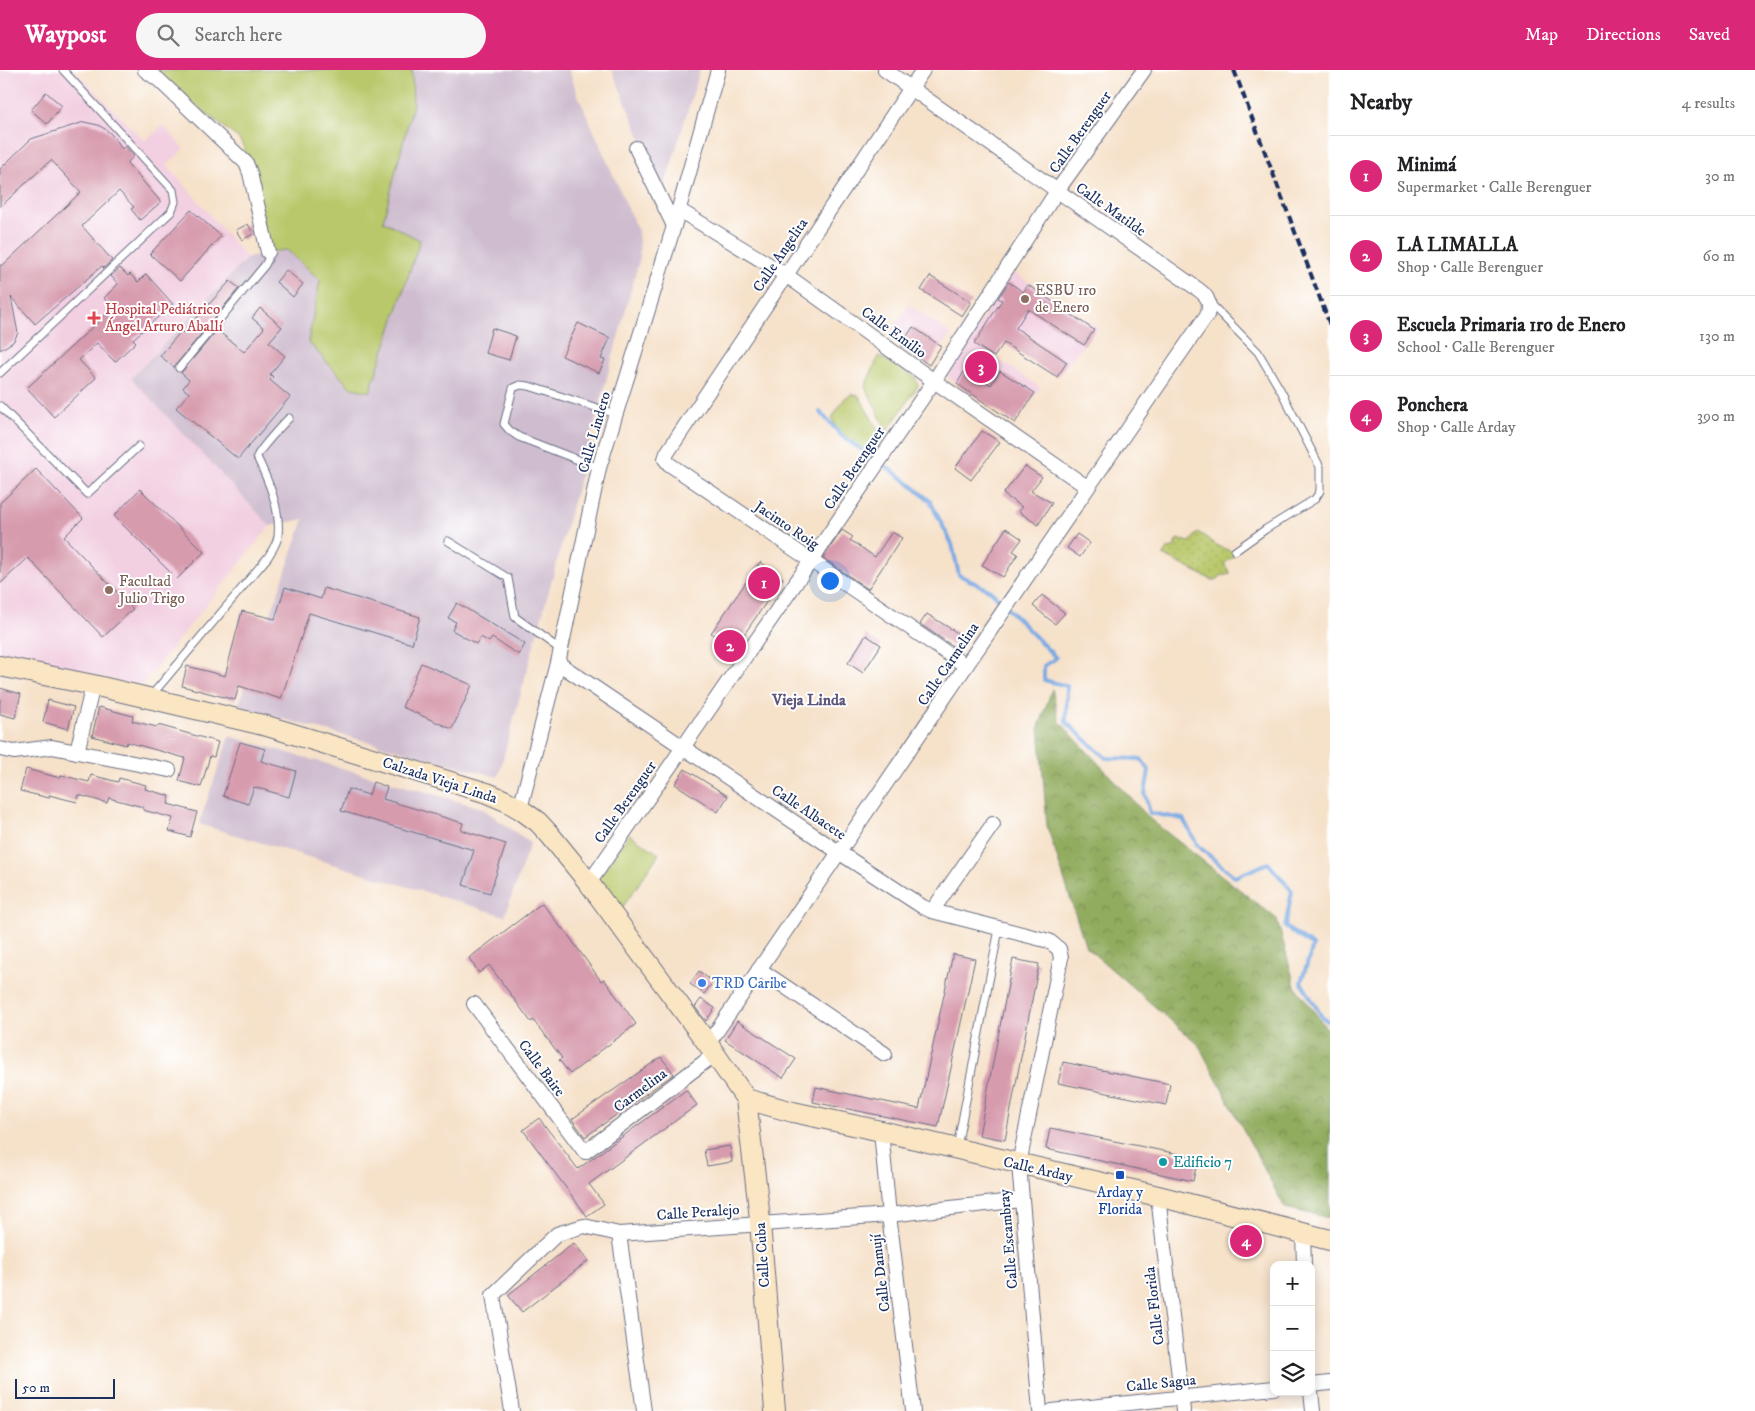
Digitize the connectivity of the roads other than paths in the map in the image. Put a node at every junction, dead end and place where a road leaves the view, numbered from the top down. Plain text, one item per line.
1 (63, 70) edge
2 (145, 70) edge
3 (718, 70) edge
4 (885, 70) edge
5 (923, 70) edge
6 (1144, 70) edge
7 (911, 88) junction
8 (636, 148) dead end
9 (1058, 191) junction
10 (679, 210) junction
11 (674, 226) junction
12 (268, 252) joint
13 (786, 275) junction
14 (1209, 301) junction
15 (179, 368) dead end
16 (0, 373) edge
17 (934, 381) junction
18 (0, 406) edge
19 (616, 414) junction
20 (288, 418) dead end
21 (140, 446) dead end
22 (665, 459) joint
23 (599, 468) junction
24 (1087, 487) junction
25 (448, 541) dead end
26 (1235, 551) dead end
27 (810, 561) junction
28 (560, 656) junction
29 (0, 666) edge
30 (966, 666) junction
31 (93, 685) junction
32 (149, 699) junction
33 (684, 746) junction
34 (0, 749) edge
35 (77, 752) junction
36 (169, 770) dead end
37 (520, 809) junction
38 (993, 824) dead end
39 (840, 853) junction
40 (588, 883) junction
41 (932, 911) junction
42 (999, 929) junction
43 (1059, 949) joint
44 (759, 969) junction
45 (474, 1004) dead end
46 (711, 1049) junction
47 (885, 1054) dead end
48 (746, 1099) junction
49 (881, 1131) junction
50 (956, 1149) junction
51 (585, 1152) joint
52 (1019, 1164) junction
53 (1158, 1196) junction
54 (1021, 1200) junction
55 (889, 1215) junction
56 (760, 1224) junction
57 (620, 1234) junction
58 (1303, 1234) junction
59 (1330, 1240) edge
60 (1304, 1261) edge
61 (1330, 1383) edge
62 (1315, 1385) edge
63 (1270, 1389) edge
64 (1311, 1396) edge
65 (1182, 1404) edge
66 (512, 1411) edge
67 (644, 1411) edge
68 (775, 1411) edge
69 (913, 1411) edge
70 (1040, 1411) edge
71 (1052, 1411) edge
72 (1312, 1411) edge

1 - 16 lane
2 - 12 street
3 - 10 street, Calle Lindero
4 - 7 street, Calle Matilde
5 - 7 street, Calle Angelita
6 - 9 street, Calle Berenguer
7 - 9 street, Calle Matilde
7 - 13 street, Calle Angelita
8 - 11 street
9 - 14 street, Calle Matilde
9 - 17 street, Calle Berenguer
10 - 11 street, Calle Lindero
10 - 13 street, Calle Emilio
11 - 19 street, Calle Lindero
12 - 15 lane
13 - 17 street, Calle Emilio
13 - 22 street, Calle Angelita
14 - 24 street, Calle Carmelina
14 - 26 lane, Calle Matilde
17 - 24 street, Calle Emilio
17 - 27 street, Calle Berenguer
18 - 21 lane
19 - 23 street, Calle Lindero
19 - 23 lane
20 - 32 lane
22 - 27 street, Jacinto Roig
23 - 28 street, Calle Lindero
24 - 30 street, Calle Carmelina
25 - 28 lane
27 - 30 street, Jacinto Roig
27 - 33 street, Calle Berenguer
28 - 33 street, Calle Albacete
28 - 37 street, Calle Lindero
29 - 31 street, Calzada Vieja Linda
30 - 39 street, Calle Carmelina
31 - 32 street, Calzada Vieja Linda
31 - 35 street
32 - 37 street, Calzada Vieja Linda
33 - 39 street, Calle Albacete
33 - 40 street, Calle Berenguer
34 - 35 street
35 - 36 street
37 - 40 street, Calzada Vieja Linda
38 - 41 street
39 - 41 street, Calle Albacete
39 - 44 street, Calle Carmelina
40 - 46 street, Calzada Vieja Linda
41 - 42 street, Calle Albacete
42 - 43 street, Calle Albacete
42 - 50 lane
43 - 52 street, Calle Escambray
44 - 46 street, Calle Carmelina
44 - 47 street
45 - 51 street, Calle Baire
46 - 48 street, Calzada Vieja Linda
46 - 51 street, Carmelina
48 - 49 street, Calle Arday
48 - 56 street, Calle Cuba
49 - 50 street, Calle Arday
49 - 55 street, Calle Damují
50 - 52 street, Calle Arday
52 - 53 street, Calle Arday
52 - 54 street, Calle Escambray
53 - 58 street, Calle Arday
53 - 65 street, Calle Florida
54 - 55 street, Calle Peralejo
54 - 70 street, Calle Escambray
55 - 56 street, Calle Peralejo
55 - 69 street, Calle Damují
56 - 57 street, Calle Peralejo
56 - 68 street, Calle Cuba
57 - 66 street, Calle Peralejo
57 - 67 street
58 - 59 street, Calle Arday
58 - 60 street
61 - 62 street
63 - 65 street, Calle Sagua
64 - 72 street
65 - 71 street, Calle Sagua

